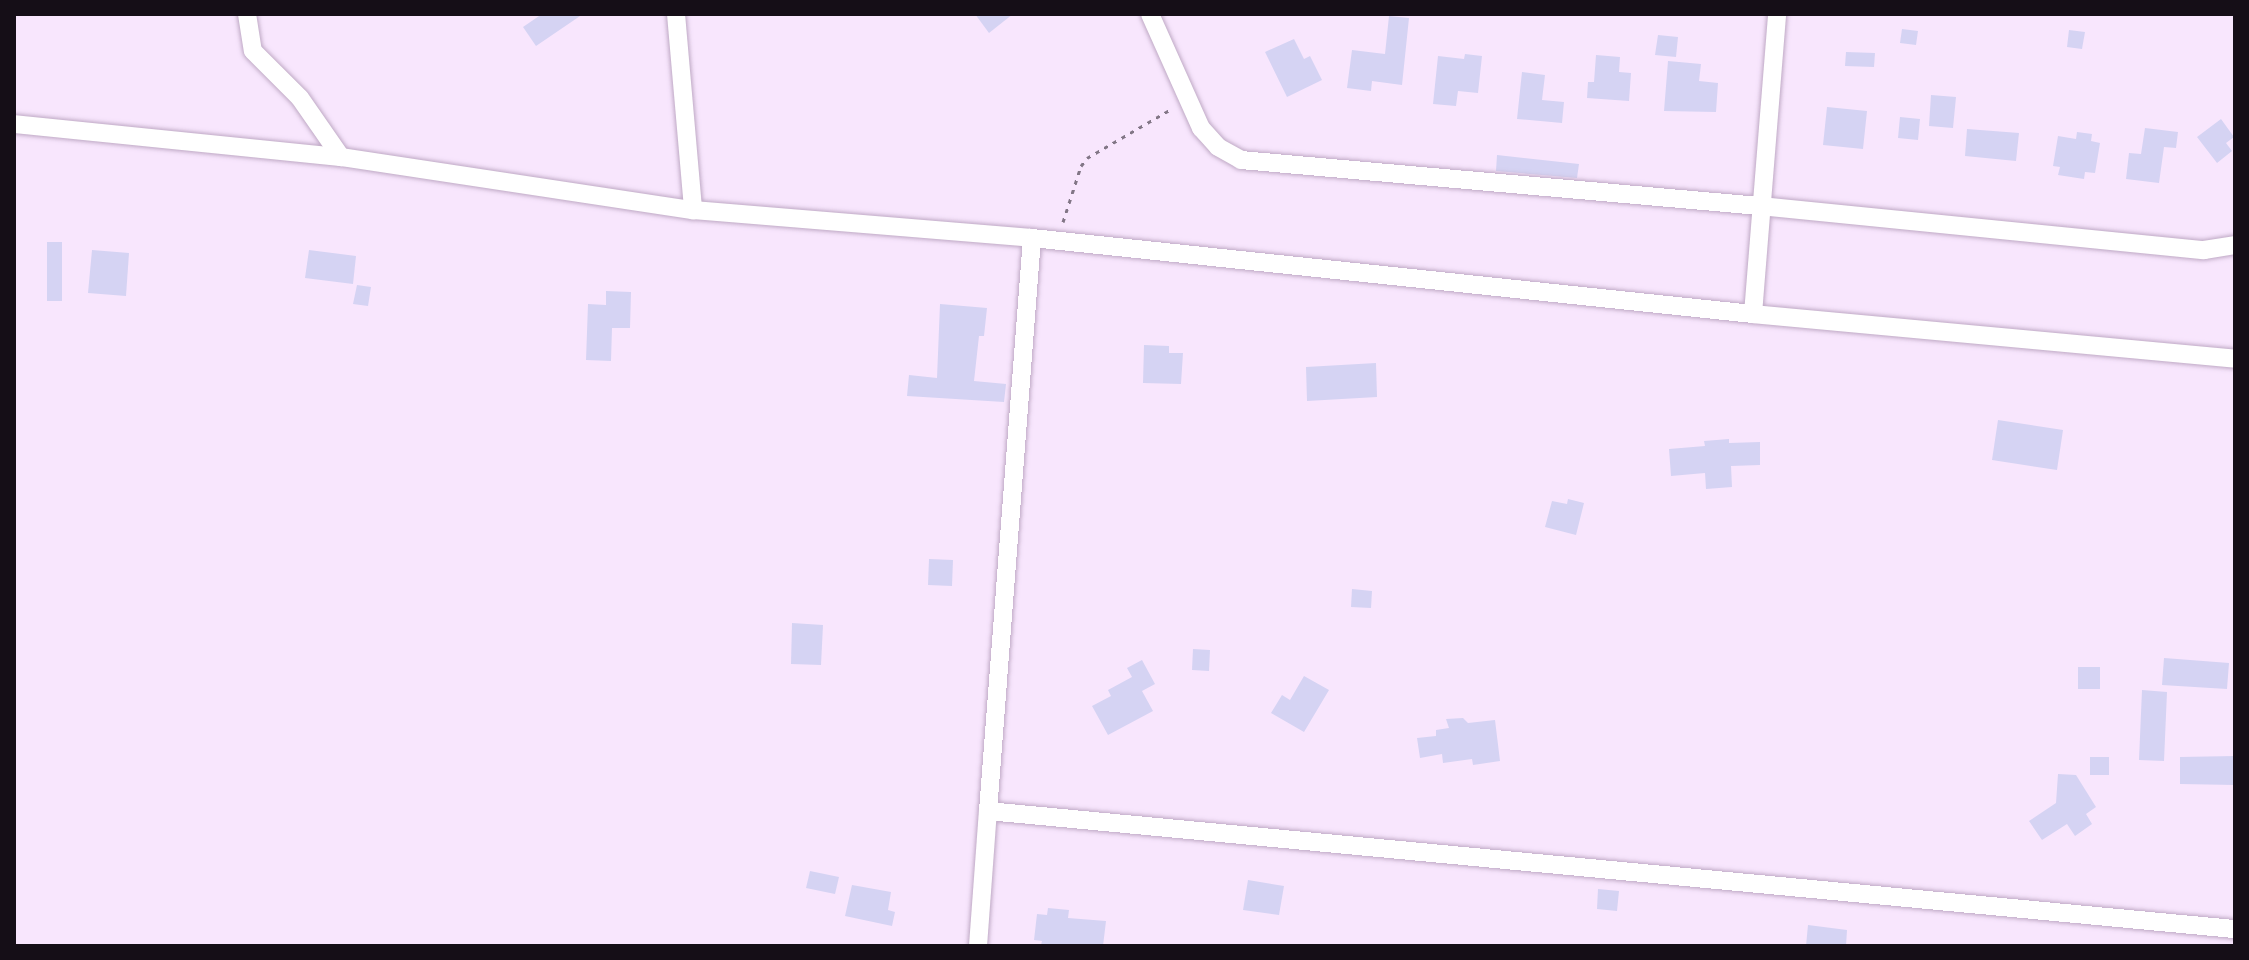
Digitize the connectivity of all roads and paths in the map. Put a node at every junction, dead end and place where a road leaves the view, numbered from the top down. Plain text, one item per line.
1 (247, 14) edge
2 (676, 14) edge
3 (1150, 14) edge
4 (1777, 14) edge
5 (1186, 100) junction
6 (14, 124) edge
7 (341, 157) junction
8 (1760, 206) junction
9 (693, 210) junction
10 (1032, 238) junction
11 (1057, 241) junction
12 (2235, 245) edge
13 (1753, 314) junction
14 (2235, 359) edge
15 (988, 811) junction
16 (2235, 929) edge
17 (978, 946) edge

1 - 7 street
2 - 9 street
3 - 5 street
4 - 8 street
5 - 8 street
5 - 11 path
6 - 7 street
7 - 9 street
8 - 12 street
8 - 13 street
9 - 10 street
10 - 11 street
10 - 15 street
11 - 13 street
13 - 14 street
15 - 16 street
15 - 17 street

